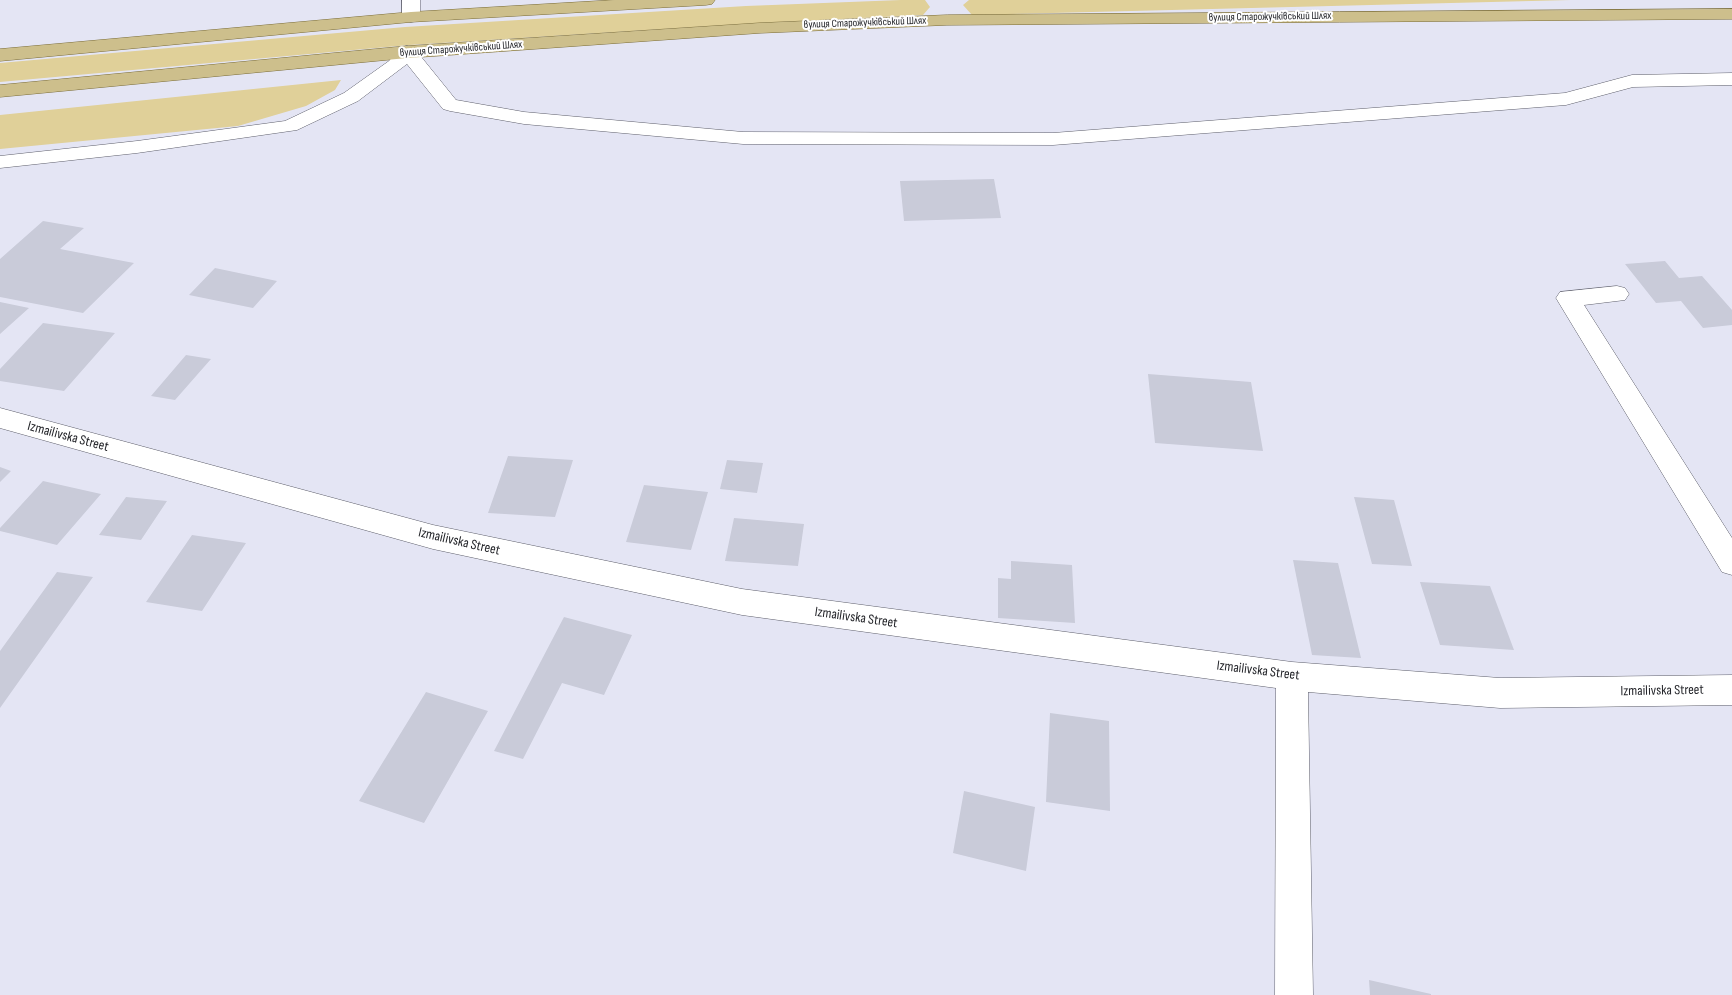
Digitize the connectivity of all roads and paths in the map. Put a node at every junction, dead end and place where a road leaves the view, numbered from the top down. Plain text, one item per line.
1 (706, 0) edge
2 (945, 0) edge
3 (411, 9) edge
4 (1732, 14) edge
5 (947, 20) junction
6 (407, 52) junction
7 (0, 55) edge
8 (1732, 79) edge
9 (0, 91) edge
10 (0, 162) edge
11 (1617, 294) dead end
12 (0, 418) edge
13 (1732, 563) edge
14 (1292, 676) junction
15 (1732, 690) edge
16 (1294, 995) edge

1 - 3 main road
2 - 5 main road
3 - 7 main road
4 - 5 main road, вулиця Старожучківський Шлях
5 - 6 main road, вулиця Старожучківський Шлях
6 - 8 street
6 - 9 main road, вулиця Старожучківський Шлях
6 - 10 street
11 - 13 street
12 - 14 street, Izmailivska Street
14 - 15 street, Izmailivska Street
14 - 16 street

